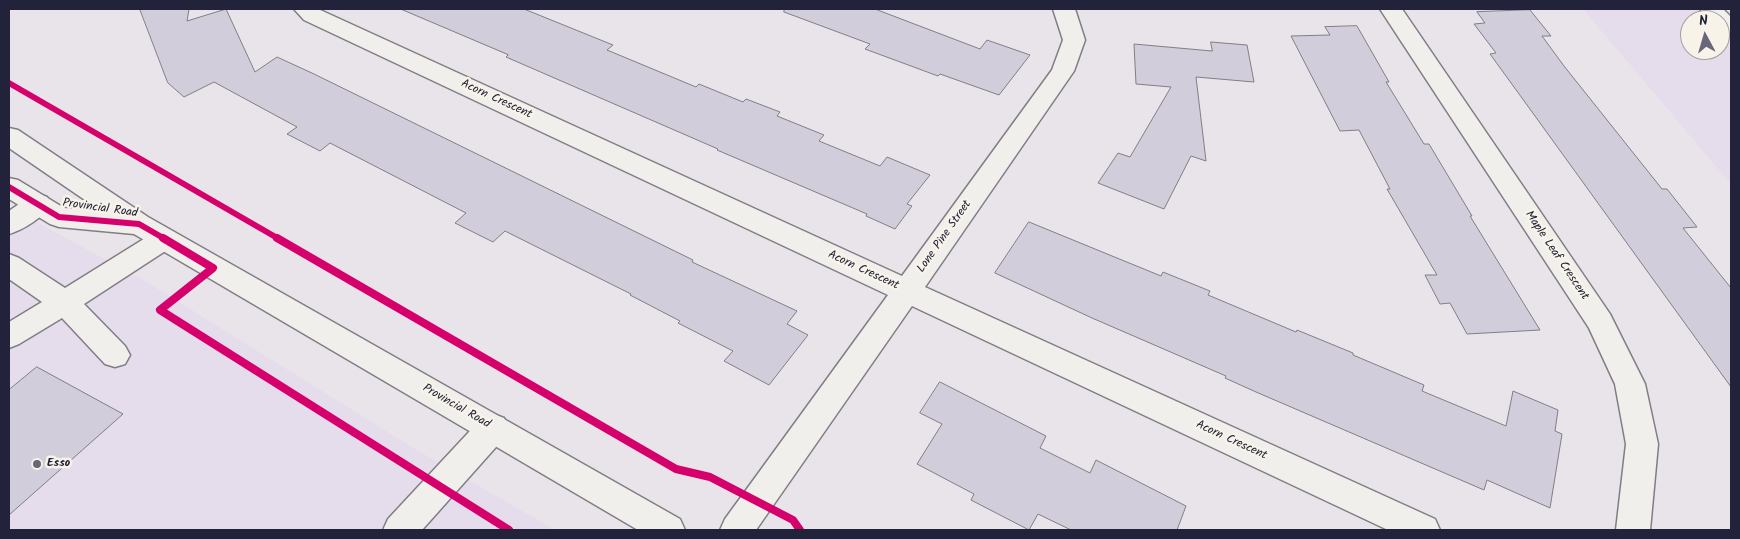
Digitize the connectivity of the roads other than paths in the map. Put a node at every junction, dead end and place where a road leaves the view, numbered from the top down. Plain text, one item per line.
1 (305, 9) edge
2 (1064, 9) edge
3 (1391, 9) edge
4 (1711, 9) edge
5 (1731, 30) edge
6 (9, 136) edge
7 (9, 187) edge
8 (38, 204) junction
9 (9, 224) edge
10 (151, 232) junction
11 (9, 265) edge
12 (907, 291) junction
13 (65, 302) junction
14 (9, 336) edge
15 (115, 354) dead end
16 (493, 428) junction
17 (400, 530) edge
18 (668, 530) edge
19 (737, 530) edge
20 (1423, 530) edge
21 (1633, 530) edge

1 - 12 street, Acorn Crescent
2 - 12 street, Lone Pine Street
3 - 21 street, Maple Leaf Crescent
4 - 5 street
6 - 10 street, Provincial Road
7 - 8 street, Provincial Road
8 - 9 street
8 - 10 street, Provincial Road
10 - 13 street
10 - 16 street, Provincial Road
11 - 13 street
12 - 19 street, Lone Pine Street
12 - 20 street, Acorn Crescent
13 - 14 street
13 - 15 street
16 - 17 street
16 - 18 street, Provincial Road

